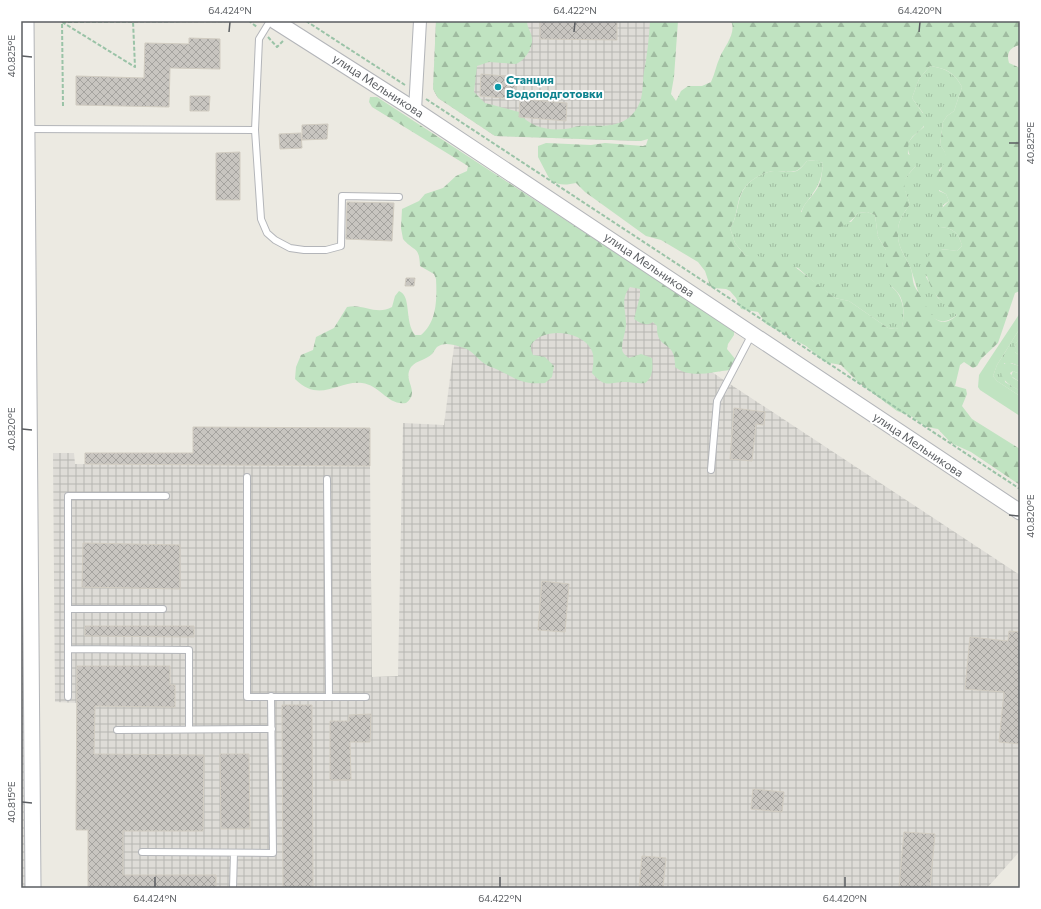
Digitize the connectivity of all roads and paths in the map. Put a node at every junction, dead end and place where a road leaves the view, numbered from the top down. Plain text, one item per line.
1 (26, 21) edge
2 (61, 21) edge
3 (200, 21) edge
4 (270, 21) edge
5 (275, 21) edge
6 (306, 21) edge
7 (420, 21) edge
8 (133, 22) edge
9 (263, 32) junction
10 (292, 32) junction
11 (416, 92) junction
12 (63, 106) dead end
13 (415, 110) junction
14 (27, 128) junction
15 (255, 130) junction
16 (400, 197) dead end
17 (752, 334) junction
18 (711, 470) dead end
19 (247, 476) dead end
20 (327, 479) dead end
21 (1020, 489) edge
22 (166, 496) dead end
23 (1020, 512) edge
24 (68, 609) junction
25 (163, 609) dead end
26 (68, 650) junction
27 (271, 696) junction
28 (68, 697) dead end
29 (329, 697) junction
30 (366, 697) dead end
31 (272, 729) junction
32 (117, 730) dead end
33 (189, 730) junction
34 (142, 852) dead end
35 (234, 853) junction
36 (33, 888) edge
37 (234, 888) edge

1 - 14 street
2 - 8 path
2 - 8 path
2 - 12 path
3 - 8 path
3 - 9 path
4 - 9 lane
5 - 10 street, улица Мельникова
6 - 11 path
7 - 11 street
9 - 10 path
9 - 15 lane
10 - 13 street, улица Мельникова
11 - 13 street
11 - 21 path
13 - 17 street, улица Мельникова
14 - 15 lane
14 - 36 street
15 - 16 lane
17 - 18 lane
17 - 23 street, улица Мельникова
19 - 27 lane
20 - 29 lane
22 - 24 lane
24 - 25 lane
24 - 26 lane
26 - 28 lane
26 - 33 lane
27 - 29 lane
27 - 31 lane
29 - 30 lane
31 - 33 lane
31 - 35 lane
32 - 33 lane
34 - 35 lane
35 - 37 lane

